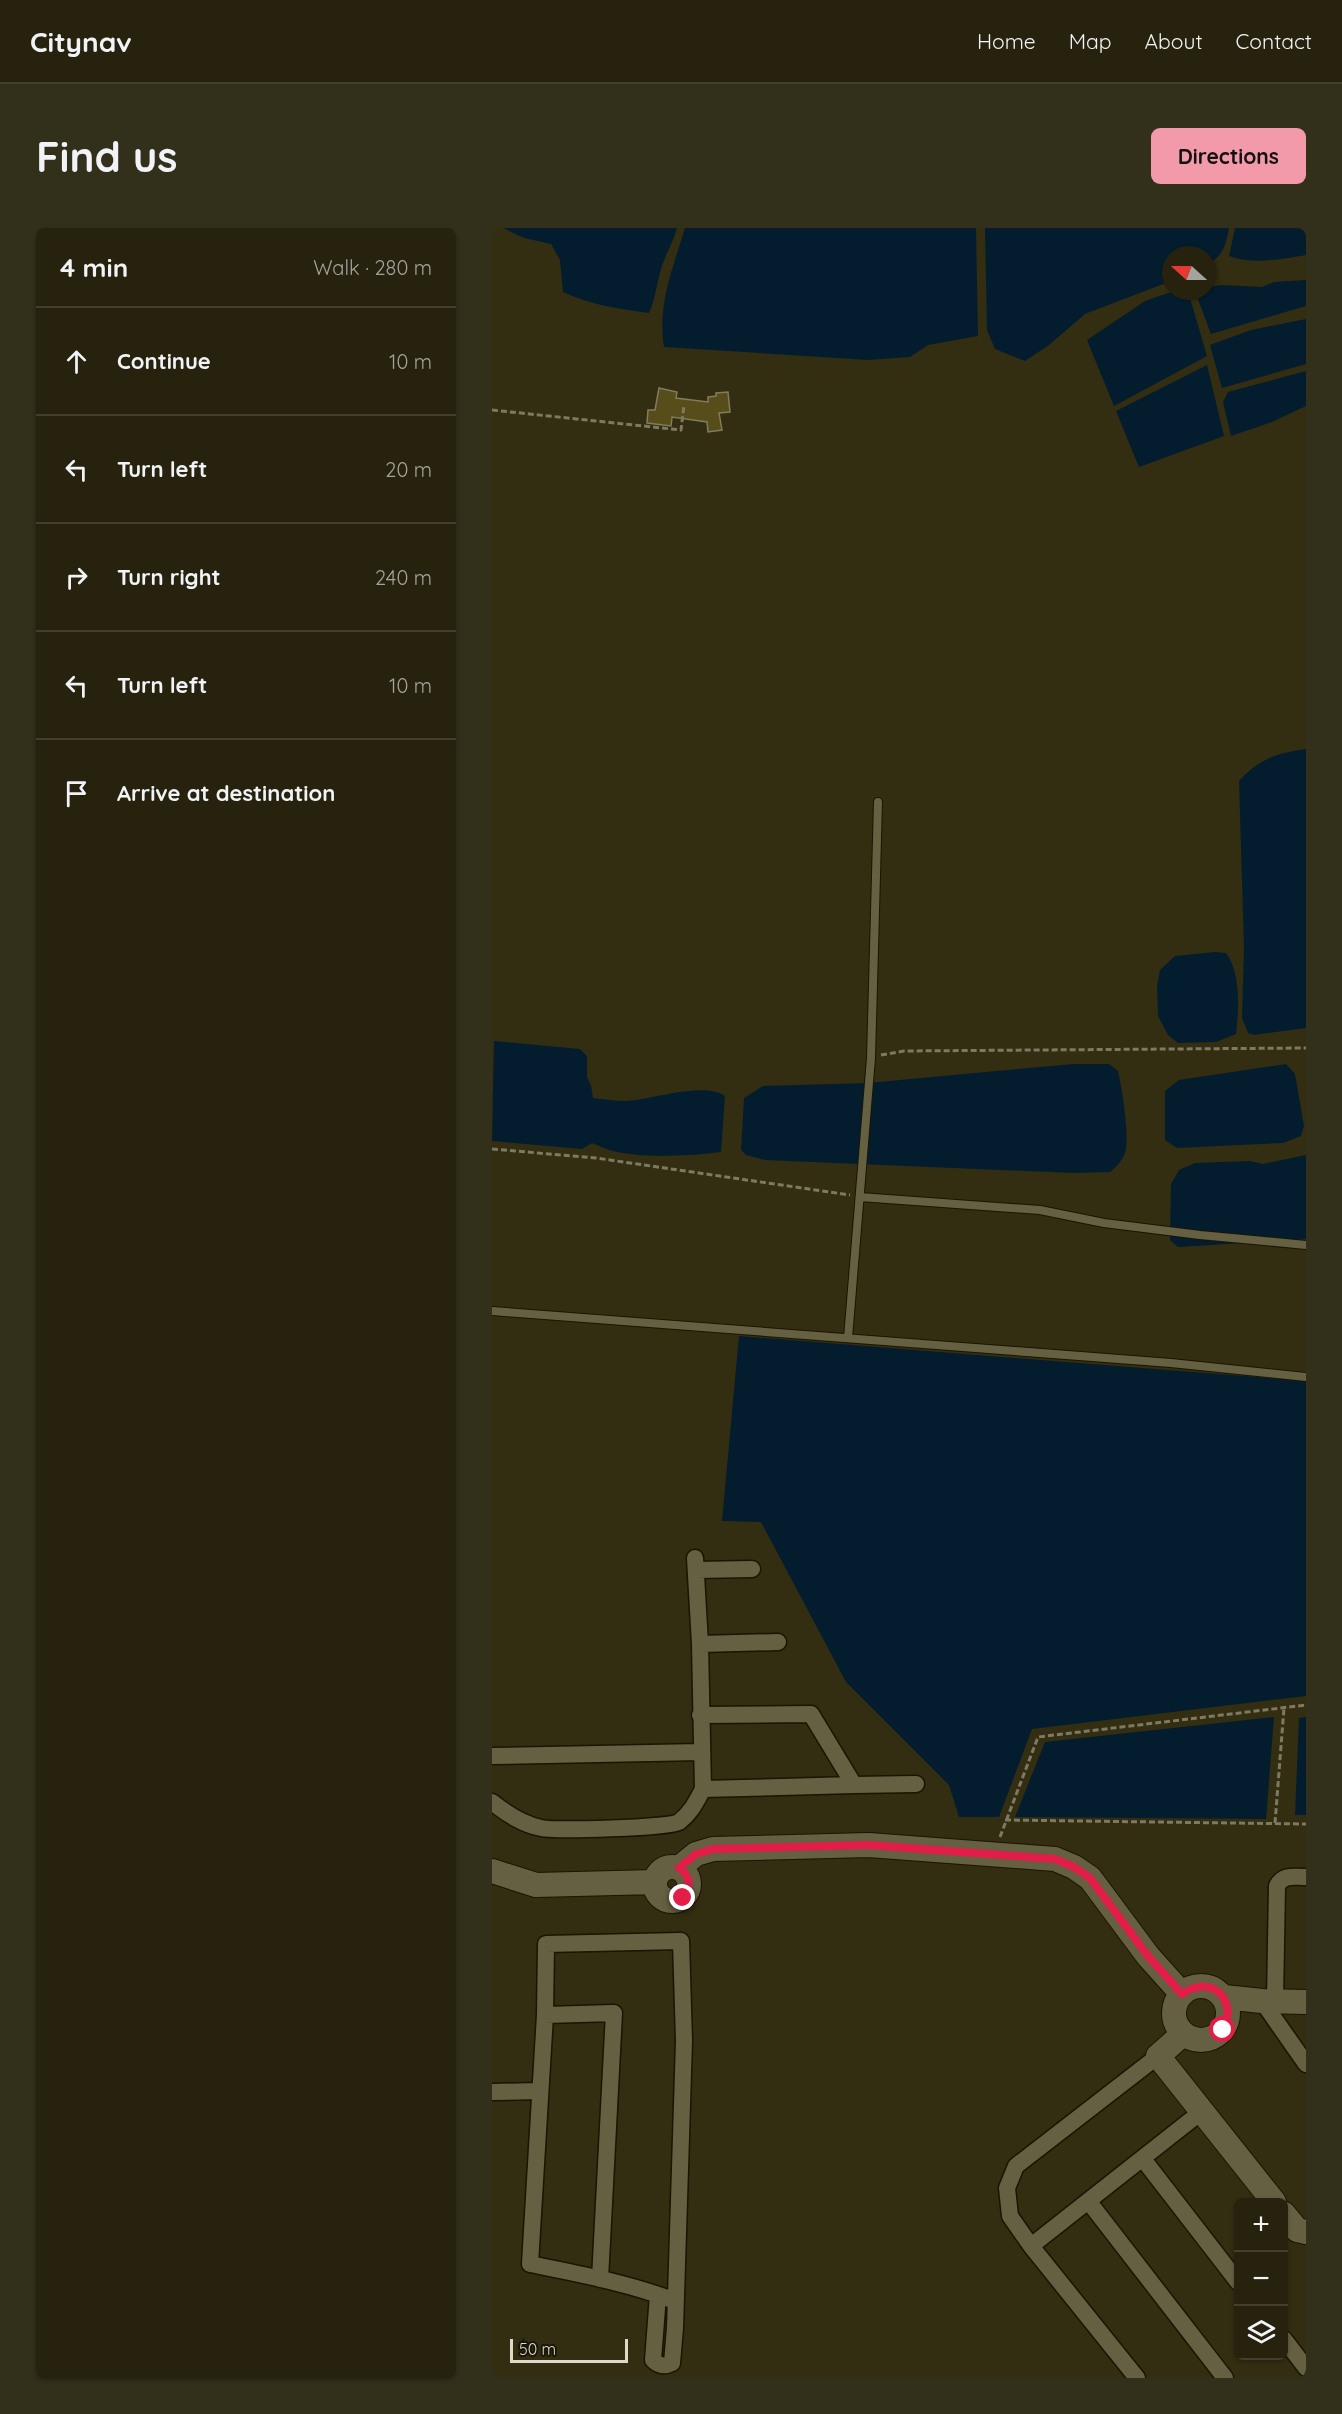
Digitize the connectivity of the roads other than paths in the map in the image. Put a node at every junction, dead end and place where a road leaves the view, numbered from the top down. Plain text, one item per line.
1 (878, 802) dead end
2 (860, 1197) junction
3 (1306, 1245) edge
4 (492, 1311) edge
5 (848, 1338) junction
6 (1306, 1377) edge
7 (752, 1569) dead end
8 (778, 1642) dead end
9 (700, 1644) junction
10 (700, 1715) junction
11 (701, 1752) junction
12 (492, 1756) edge
13 (916, 1784) dead end
14 (854, 1785) junction
15 (703, 1789) junction
16 (492, 1803) edge
17 (492, 1871) edge
18 (1306, 1877) edge
19 (1182, 1994) junction
20 (1224, 1997) junction
21 (1268, 2000) junction
22 (1306, 2001) edge
23 (544, 2015) junction
24 (1183, 2034) junction
25 (1158, 2055) junction
26 (1306, 2064) edge
27 (540, 2091) junction
28 (492, 2092) edge
29 (1201, 2112) junction
30 (1143, 2159) junction
31 (1271, 2198) edge
32 (1089, 2202) junction
33 (1031, 2246) junction
34 (1234, 2276) edge
35 (600, 2279) junction
36 (658, 2295) junction
37 (675, 2301) junction
38 (1288, 2344) edge
39 (1306, 2368) edge
40 (1137, 2378) edge
41 (1226, 2378) edge

1 - 2 lane
2 - 3 lane
2 - 5 lane
4 - 5 lane
5 - 6 lane
7 - 9 street
8 - 9 street
9 - 10 street
10 - 11 street
10 - 14 street
11 - 12 street
11 - 15 street
13 - 14 street
14 - 15 street
15 - 16 street
17 - 19 street
18 - 21 street
19 - 20 street
19 - 24 street
20 - 21 street
20 - 24 street
21 - 22 street
21 - 26 street
23 - 27 street
23 - 35 street
23 - 37 street
24 - 25 street
25 - 29 street
25 - 33 street
27 - 28 street
27 - 35 street
29 - 30 street
29 - 31 street
30 - 32 street
30 - 34 street
32 - 33 street
32 - 41 street
33 - 40 street
35 - 36 street
36 - 37 street
36 - 37 street
38 - 39 street

